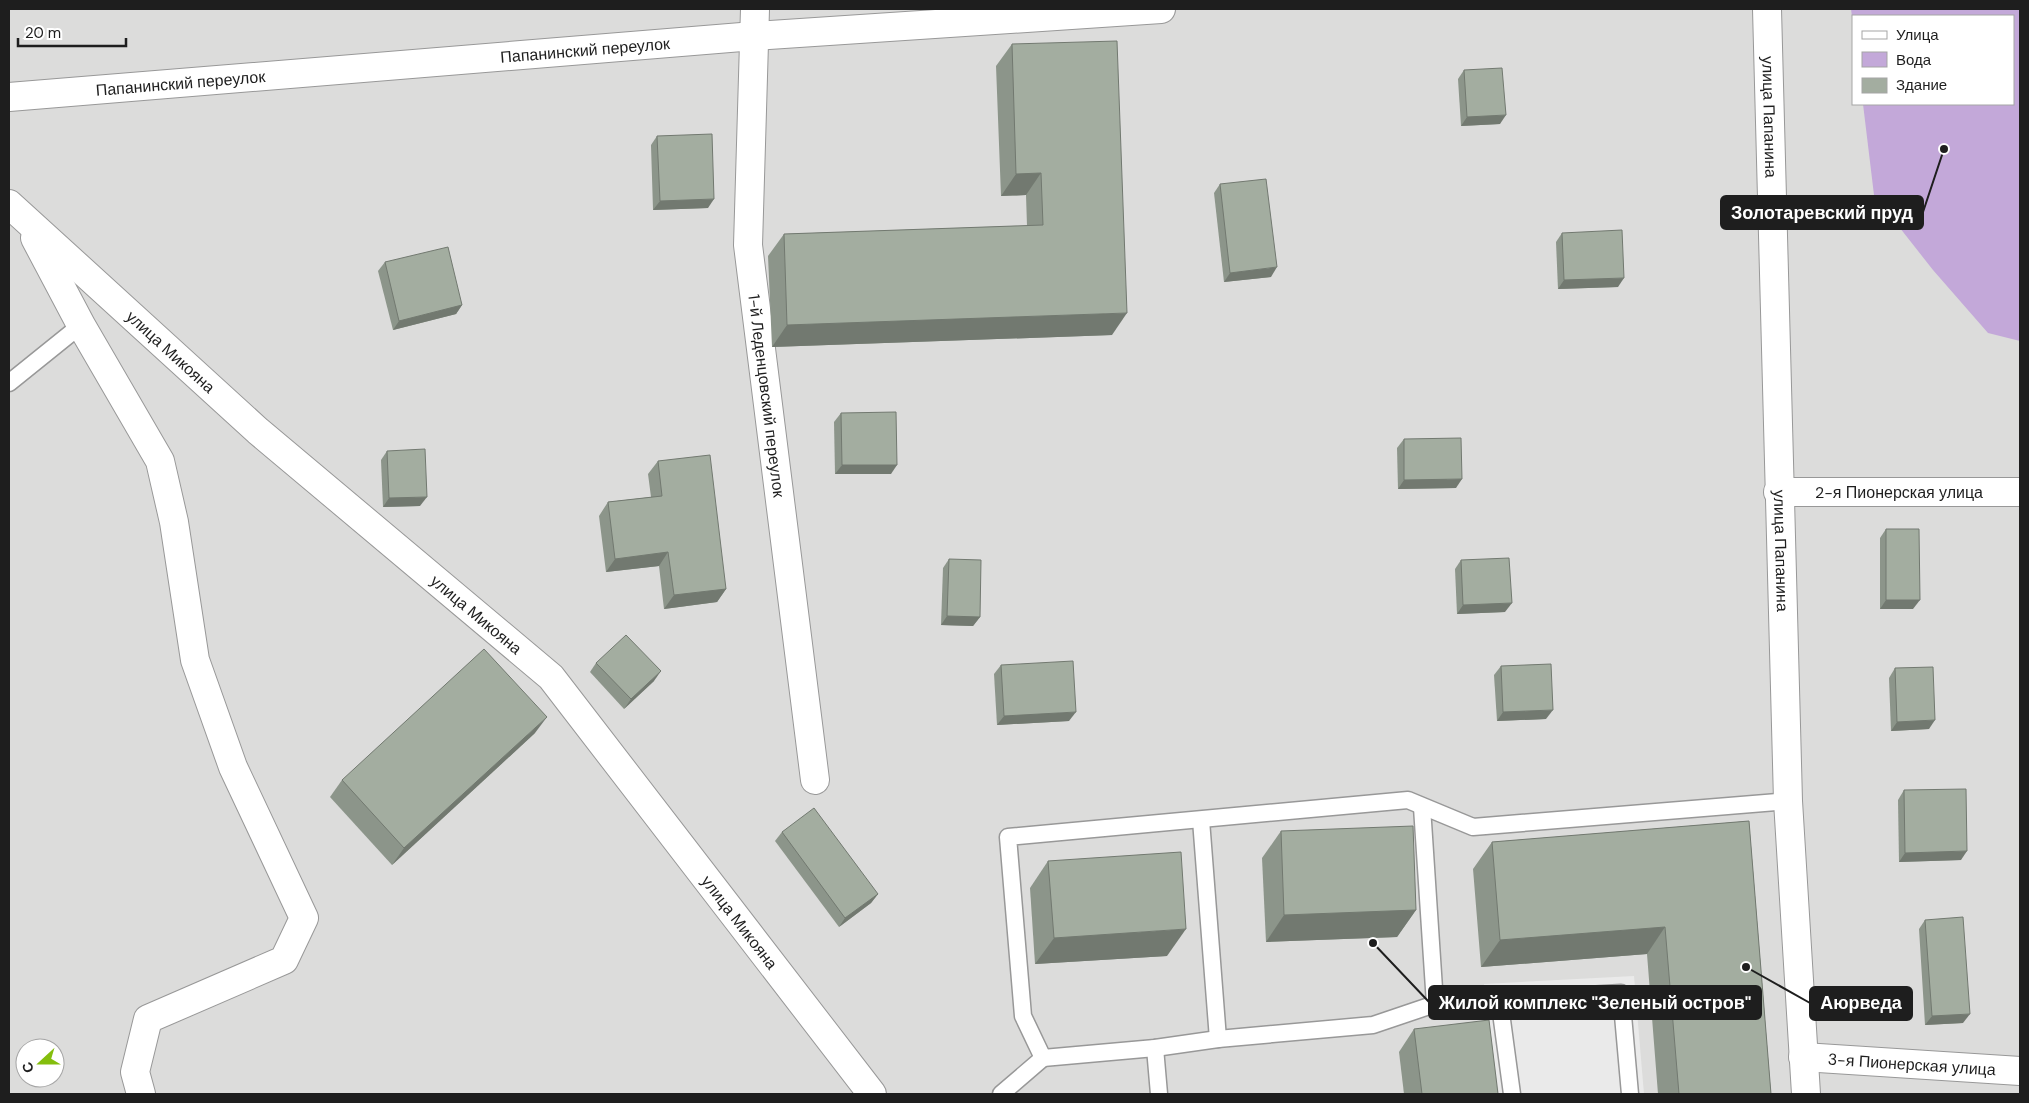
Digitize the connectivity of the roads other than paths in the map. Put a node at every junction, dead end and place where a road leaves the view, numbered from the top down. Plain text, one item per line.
1 (755, 9) edge
2 (1162, 9) edge
3 (1767, 9) edge
4 (754, 36) junction
5 (9, 97) edge
6 (18, 213) edge
7 (81, 325) junction
8 (9, 383) edge
9 (1778, 492) junction
10 (2020, 492) edge
11 (815, 780) dead end
12 (1788, 801) junction
13 (1422, 807) junction
14 (1201, 820) junction
15 (1499, 998) junction
16 (1435, 1004) junction
17 (1218, 1038) junction
18 (1155, 1048) junction
19 (1803, 1057) junction
20 (1042, 1058) junction
21 (2020, 1071) edge
22 (141, 1094) edge
23 (872, 1094) edge
24 (1001, 1094) edge
25 (1159, 1094) edge
26 (1512, 1094) edge
27 (1630, 1094) edge
28 (1806, 1094) edge

1 - 4 street, 1-й Леденцовский переулок
2 - 4 street, Папанинский переулок
3 - 9 street, улица Папанина
4 - 5 street, Папанинский переулок
4 - 11 street, 1-й Леденцовский переулок
6 - 7 street
6 - 23 street, улица Микояна
7 - 8 lane
7 - 22 street
9 - 10 street, 2-я Пионерская улица
9 - 12 street, улица Папанина
12 - 13 lane
12 - 19 street, улица Папанина
13 - 14 lane
13 - 16 lane
14 - 17 lane
14 - 20 lane
15 - 16 lane
15 - 26 lane
15 - 27 lane
16 - 17 lane
17 - 18 lane
18 - 20 lane
18 - 25 lane
19 - 21 street, 3-я Пионерская улица
19 - 28 street, улица Папанина
20 - 24 lane

